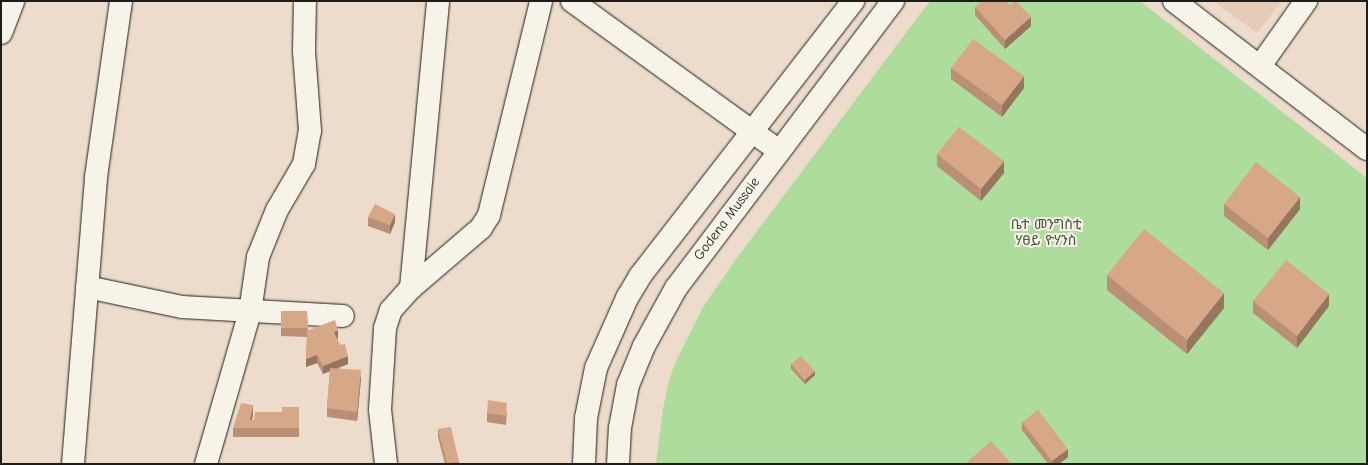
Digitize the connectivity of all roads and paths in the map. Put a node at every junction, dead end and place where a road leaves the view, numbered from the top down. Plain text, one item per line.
1 (13, 1) edge
2 (121, 1) edge
3 (305, 1) edge
4 (438, 1) edge
5 (541, 1) edge
6 (572, 1) edge
7 (853, 1) edge
8 (893, 1) edge
9 (1174, 1) edge
10 (1306, 1) edge
11 (1, 33) edge
12 (1260, 66) junction
13 (753, 132) junction
14 (1367, 149) edge
15 (779, 151) junction
16 (87, 287) junction
17 (411, 288) junction
18 (250, 312) junction
19 (343, 316) dead end
20 (73, 464) edge
21 (206, 464) edge
22 (386, 464) edge
23 (584, 464) edge
24 (618, 464) edge

1 - 11 street
2 - 16 street
3 - 18 street
4 - 17 street
5 - 17 street
6 - 13 street
7 - 13 street
8 - 15 street, Godena Mussaie
9 - 12 street
10 - 12 street
12 - 14 street
13 - 15 street
13 - 23 street
15 - 24 street, Godena Mussaie
16 - 18 street
16 - 20 street
17 - 22 street
18 - 19 street
18 - 21 street

